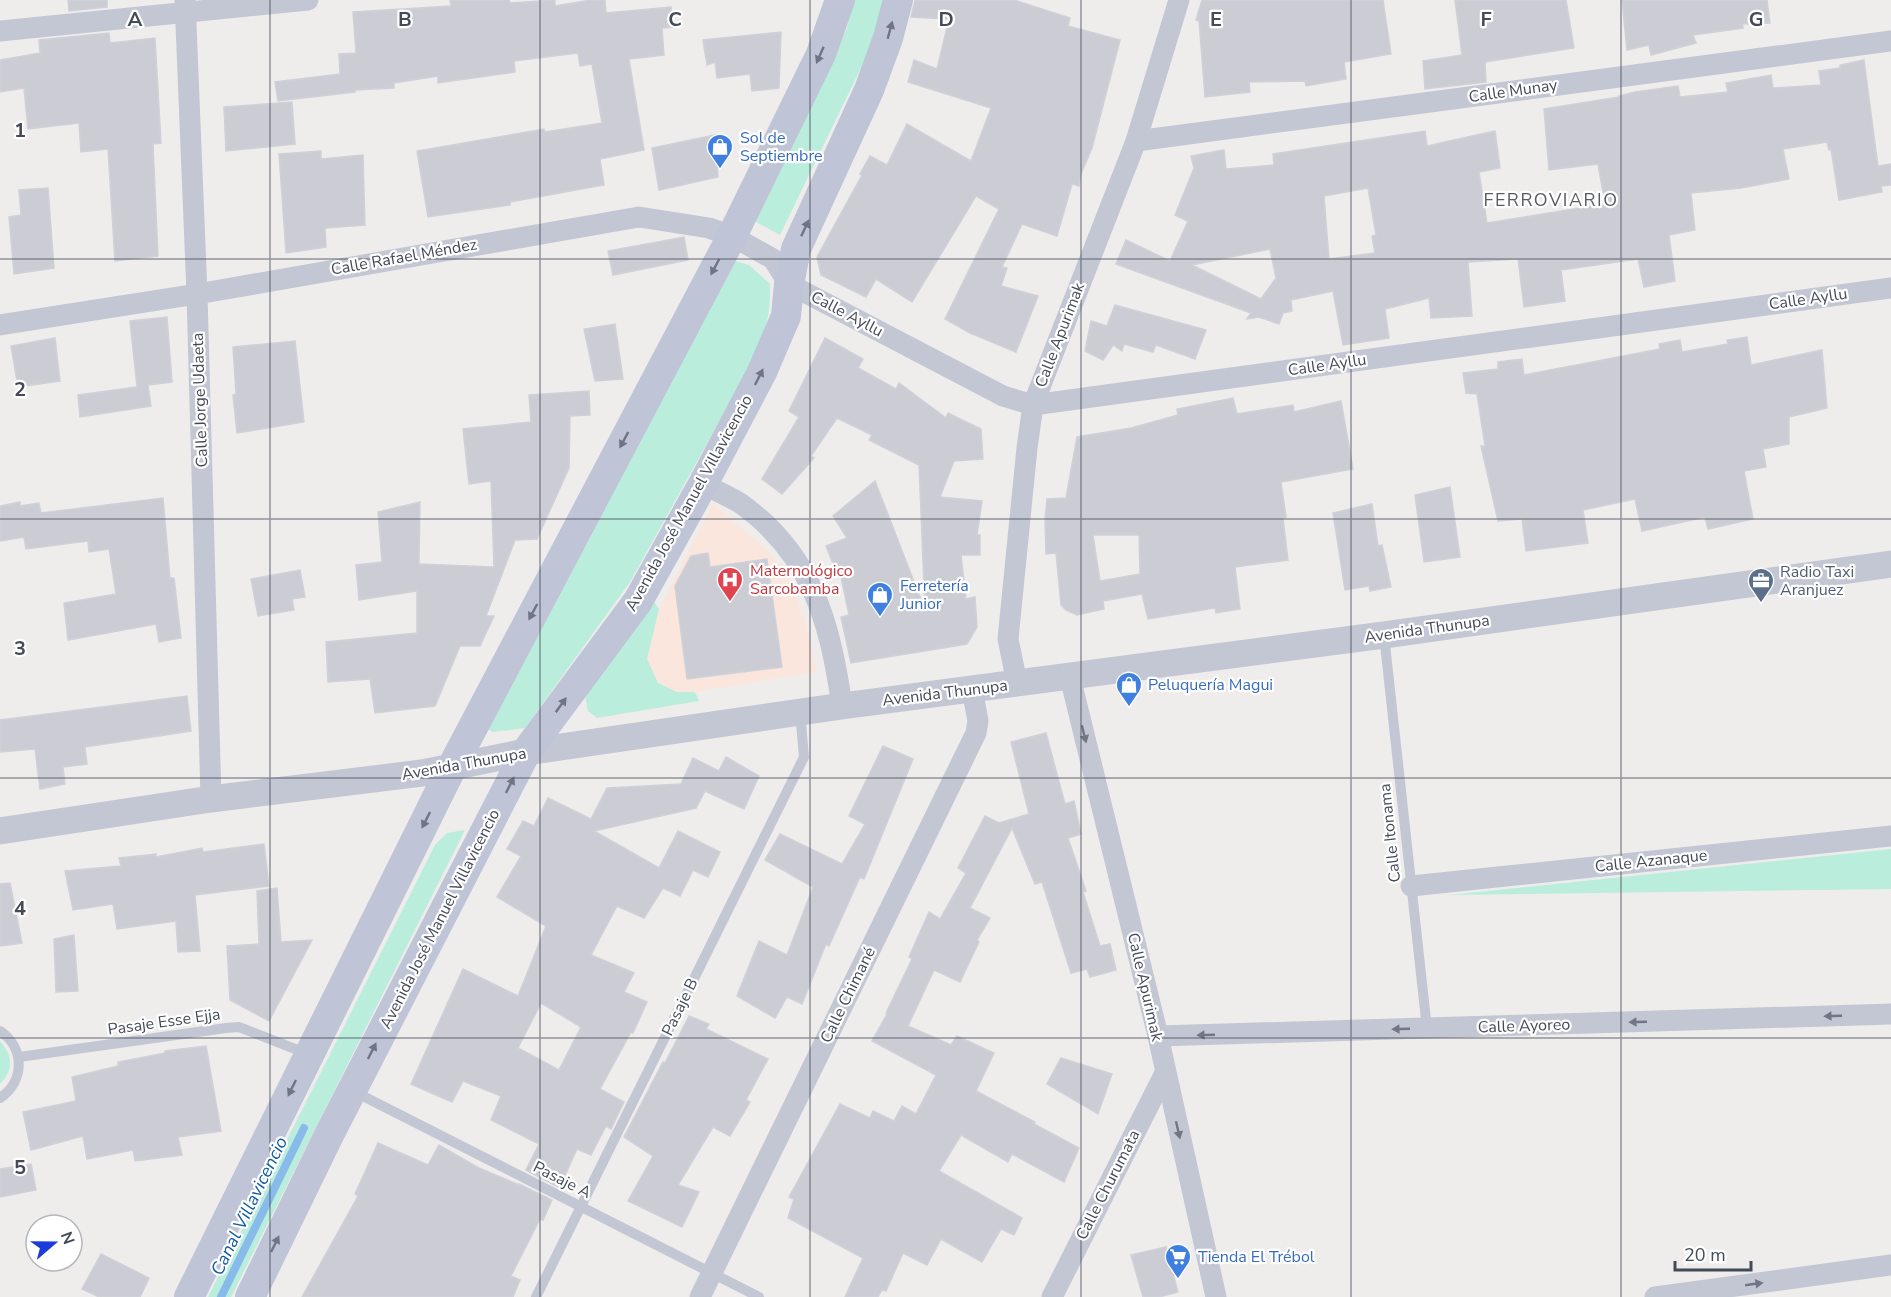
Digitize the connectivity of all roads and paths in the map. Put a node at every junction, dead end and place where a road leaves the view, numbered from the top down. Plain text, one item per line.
1 (308, 0) edge
2 (840, 0) edge
3 (898, 0) edge
4 (1179, 0) edge
5 (186, 6) edge
6 (0, 31) edge
7 (1891, 41) edge
8 (1136, 141) junction
9 (732, 236) junction
10 (789, 284) junction
11 (1891, 288) edge
12 (197, 294) junction
13 (0, 325) edge
14 (1033, 405) junction
15 (703, 484) junction
16 (1891, 564) edge
17 (1384, 635) junction
18 (1070, 677) junction
19 (1017, 684) junction
20 (972, 689) junction
21 (842, 706) junction
22 (800, 712) junction
23 (526, 752) junction
24 (452, 767) junction
25 (211, 799) junction
26 (0, 831) edge
27 (1891, 836) edge
28 (1411, 886) junction
29 (1891, 1014) edge
30 (1427, 1029) junction
31 (0, 1031) edge
32 (1158, 1036) junction
33 (308, 1054) junction
34 (19, 1057) junction
35 (1165, 1073) junction
36 (352, 1090) junction
37 (0, 1098) edge
38 (581, 1206) junction
39 (1891, 1265) edge
40 (712, 1273) junction
41 (189, 1297) edge
42 (250, 1297) edge
43 (536, 1297) edge
44 (700, 1297) edge
45 (759, 1297) edge
46 (1052, 1297) edge
47 (1216, 1297) edge
48 (1655, 1297) edge

1 - 5 street
2 -> 9 main road
10 -> 3 main road, Avenida José Manuel Villavicencio
4 - 8 street, Calle Apurimak
5 - 6 street
5 - 12 street, Calle Jorge Udaeta
7 - 8 street, Calle Munay
8 - 14 street, Calle Apurimak
9 - 10 street, Calle Rafael Méndez
9 - 12 street, Calle Rafael Méndez
9 -> 24 main road
10 - 14 street, Calle Ayllu
15 -> 10 main road, Avenida José Manuel Villavicencio
11 - 14 street, Calle Ayllu
12 - 13 street, Calle Rafael Méndez
12 - 25 street, Calle Jorge Udaeta
14 - 19 street, Calle Apurimak
15 - 21 street
23 -> 15 main road, Avenida José Manuel Villavicencio
16 - 17 street, Avenida Thunupa
17 - 18 street, Avenida Thunupa
17 - 28 lane, Calle Itonama
18 - 19 street, Avenida Thunupa
18 -> 32 street, Calle Apurimak
19 - 20 street, Avenida Thunupa
20 - 21 street, Avenida Thunupa
20 - 40 street, Calle Chimané
21 - 22 street, Avenida Thunupa
22 - 23 street, Avenida Thunupa
22 - 38 lane, Pasaje B
23 - 24 street, Avenida Thunupa
36 -> 23 main road, Avenida José Manuel Villavicencio
24 - 25 street, Avenida Thunupa
24 -> 33 main road
25 - 26 street, Avenida Thunupa
27 - 28 street, Calle Azanaque
28 - 30 lane, Calle Itonama
29 -> 30 street, Calle Ayoreo
30 -> 32 street, Calle Ayoreo
31 - 34 lane
32 - 35 street, Calle Apurimak
33 - 34 lane, Pasaje Esse Ejja
33 -> 41 main road
34 - 37 lane
35 - 46 street, Calle Churumata
35 -> 47 street, Calle Apurimak
36 - 38 lane, Pasaje A
42 -> 36 main road, Avenida José Manuel Villavicencio
38 - 40 lane, Pasaje A
38 - 43 lane, Pasaje B
48 -> 39 street
40 - 44 street, Calle Chimané
40 - 45 lane, Pasaje A

